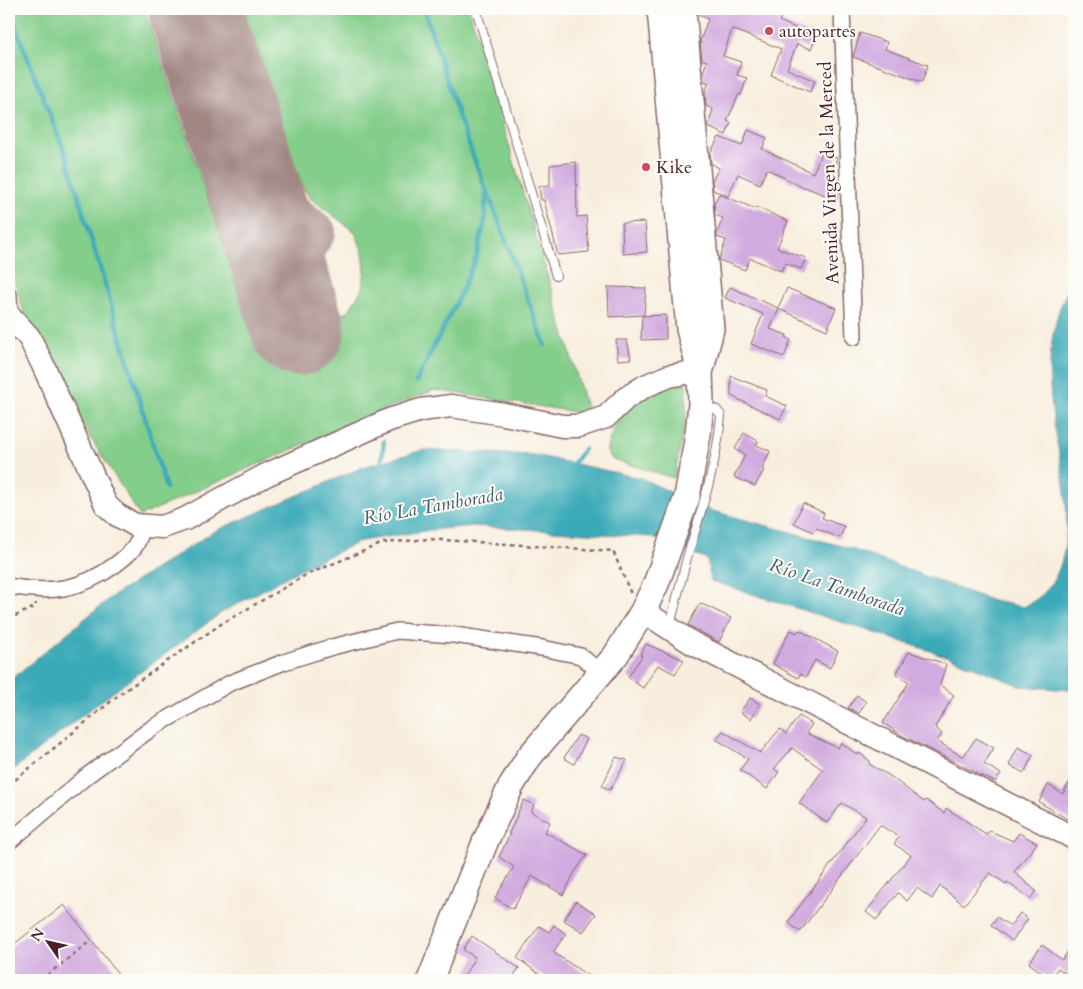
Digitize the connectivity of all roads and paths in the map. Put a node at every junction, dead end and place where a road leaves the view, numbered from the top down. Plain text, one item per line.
1 (476, 9) edge
2 (660, 9) edge
3 (683, 9) edge
4 (842, 9) edge
5 (683, 134) junction
6 (556, 276) dead end
7 (9, 309) edge
8 (854, 336) dead end
9 (700, 371) junction
10 (143, 526) junction
11 (678, 555) junction
12 (9, 586) edge
13 (41, 590) junction
14 (643, 611) junction
15 (9, 621) edge
16 (669, 628) junction
17 (601, 673) junction
18 (9, 785) edge
19 (1074, 838) edge
20 (9, 842) edge
21 (89, 942) dead end
22 (41, 980) edge
23 (430, 980) edge

1 - 6 lane
2 - 5 main road
3 - 5 main road
4 - 8 street, Avenida Virgen de la Merced
5 - 9 main road
7 - 10 street
9 - 10 street
9 - 11 main road
10 - 13 street
11 - 14 main road
11 - 16 lane
12 - 13 street
13 - 15 path
14 - 16 street
14 - 17 main road
14 - 18 path
16 - 19 street
17 - 20 street
17 - 23 main road
21 - 22 path

